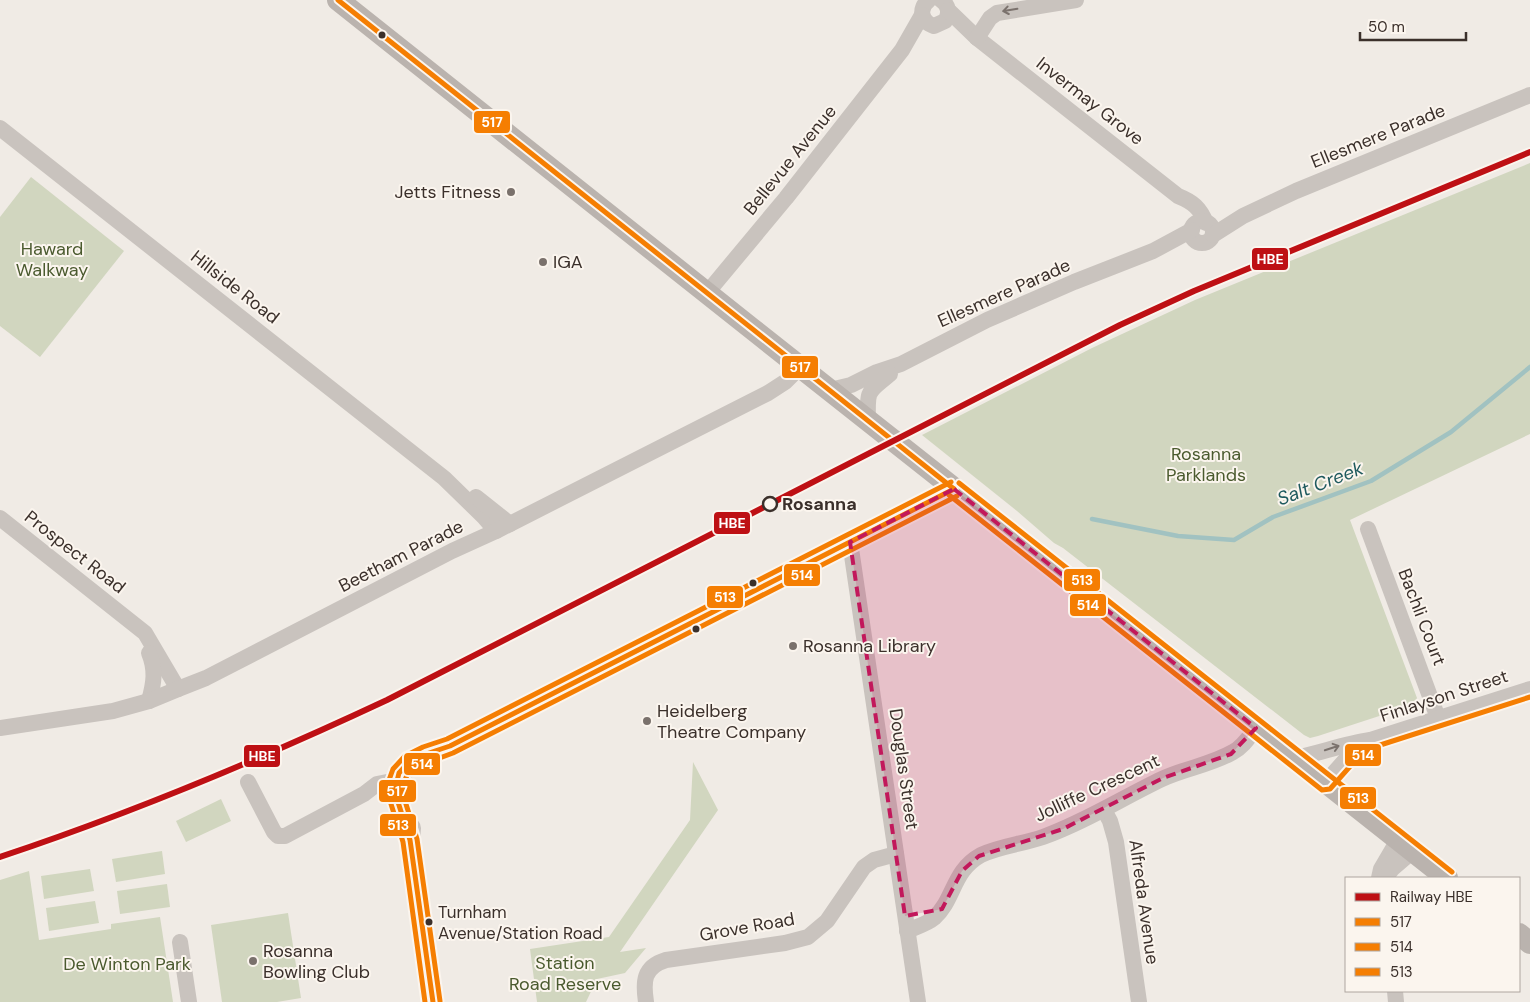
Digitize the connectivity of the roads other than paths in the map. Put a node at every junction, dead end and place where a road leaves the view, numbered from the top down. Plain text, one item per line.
1 (338, 0) edge
2 (1076, 0) edge
3 (931, 11) edge
4 (977, 38) junction
5 (1530, 95) edge
6 (0, 128) edge
7 (1201, 230) junction
8 (707, 294) junction
9 (901, 364) junction
10 (800, 367) junction
11 (830, 390) junction
12 (868, 420) junction
13 (954, 489) junction
14 (0, 518) edge
15 (503, 528) junction
16 (1368, 529) dead end
17 (850, 542) junction
18 (126, 617) junction
19 (1530, 689) edge
20 (178, 690) junction
21 (148, 701) junction
22 (1438, 718) junction
23 (0, 728) edge
24 (1256, 728) junction
25 (1370, 740) junction
26 (1295, 758) junction
27 (404, 781) junction
28 (248, 782) dead end
29 (1325, 783) junction
30 (1104, 810) junction
31 (1406, 845) junction
32 (897, 860) junction
33 (1379, 877) edge
34 (1386, 877) edge
35 (1446, 877) edge
36 (906, 923) junction
37 (1520, 935) edge
38 (180, 942) dead end
39 (1530, 943) edge
40 (189, 1002) edge
41 (433, 1002) edge
42 (646, 1002) edge
43 (918, 1002) edge
44 (1139, 1002) edge

1 - 8 main road
2 -> 4 street
3 - 4 street, Invermay Grove
3 - 8 street, Bellevue Avenue
4 - 7 street, Invermay Grove
5 - 7 street, Ellesmere Parade
6 - 15 street, Hillside Road
7 - 9 street, Ellesmere Parade
8 - 10 main road
9 - 11 street, Ellesmere Parade
9 - 12 street, Ellesmere Parade
10 - 11 main road
10 - 15 street, Beetham Parade
11 - 12 main road
12 - 13 main road
13 - 17 street
13 - 24 main road
14 - 18 street, Prospect Road
15 - 20 street, Beetham Parade
16 - 22 street, Bachli Court
17 - 27 street
17 - 32 street, Douglas Street
18 - 20 street, Prospect Road
18 - 21 street, Prospect Road
19 - 22 street, Finlayson Street
20 - 21 street, Beetham Parade
21 - 23 street, Beetham Parade
22 - 25 street, Finlayson Street
24 - 26 main road
24 - 30 street, Jolliffe Crescent
26 -> 25 street, Finlayson Street
25 - 29 street, Finlayson Street
26 - 29 main road
27 - 28 street
27 - 41 street
29 - 31 main road
30 - 36 street, Jolliffe Crescent
30 - 44 street, Alfreda Avenue
31 - 33 street
31 - 34 street
31 - 35 main road
32 - 36 street, Douglas Street
32 - 42 street, Grove Road
36 - 43 street, Douglas Street
37 - 39 main road
38 - 40 street

